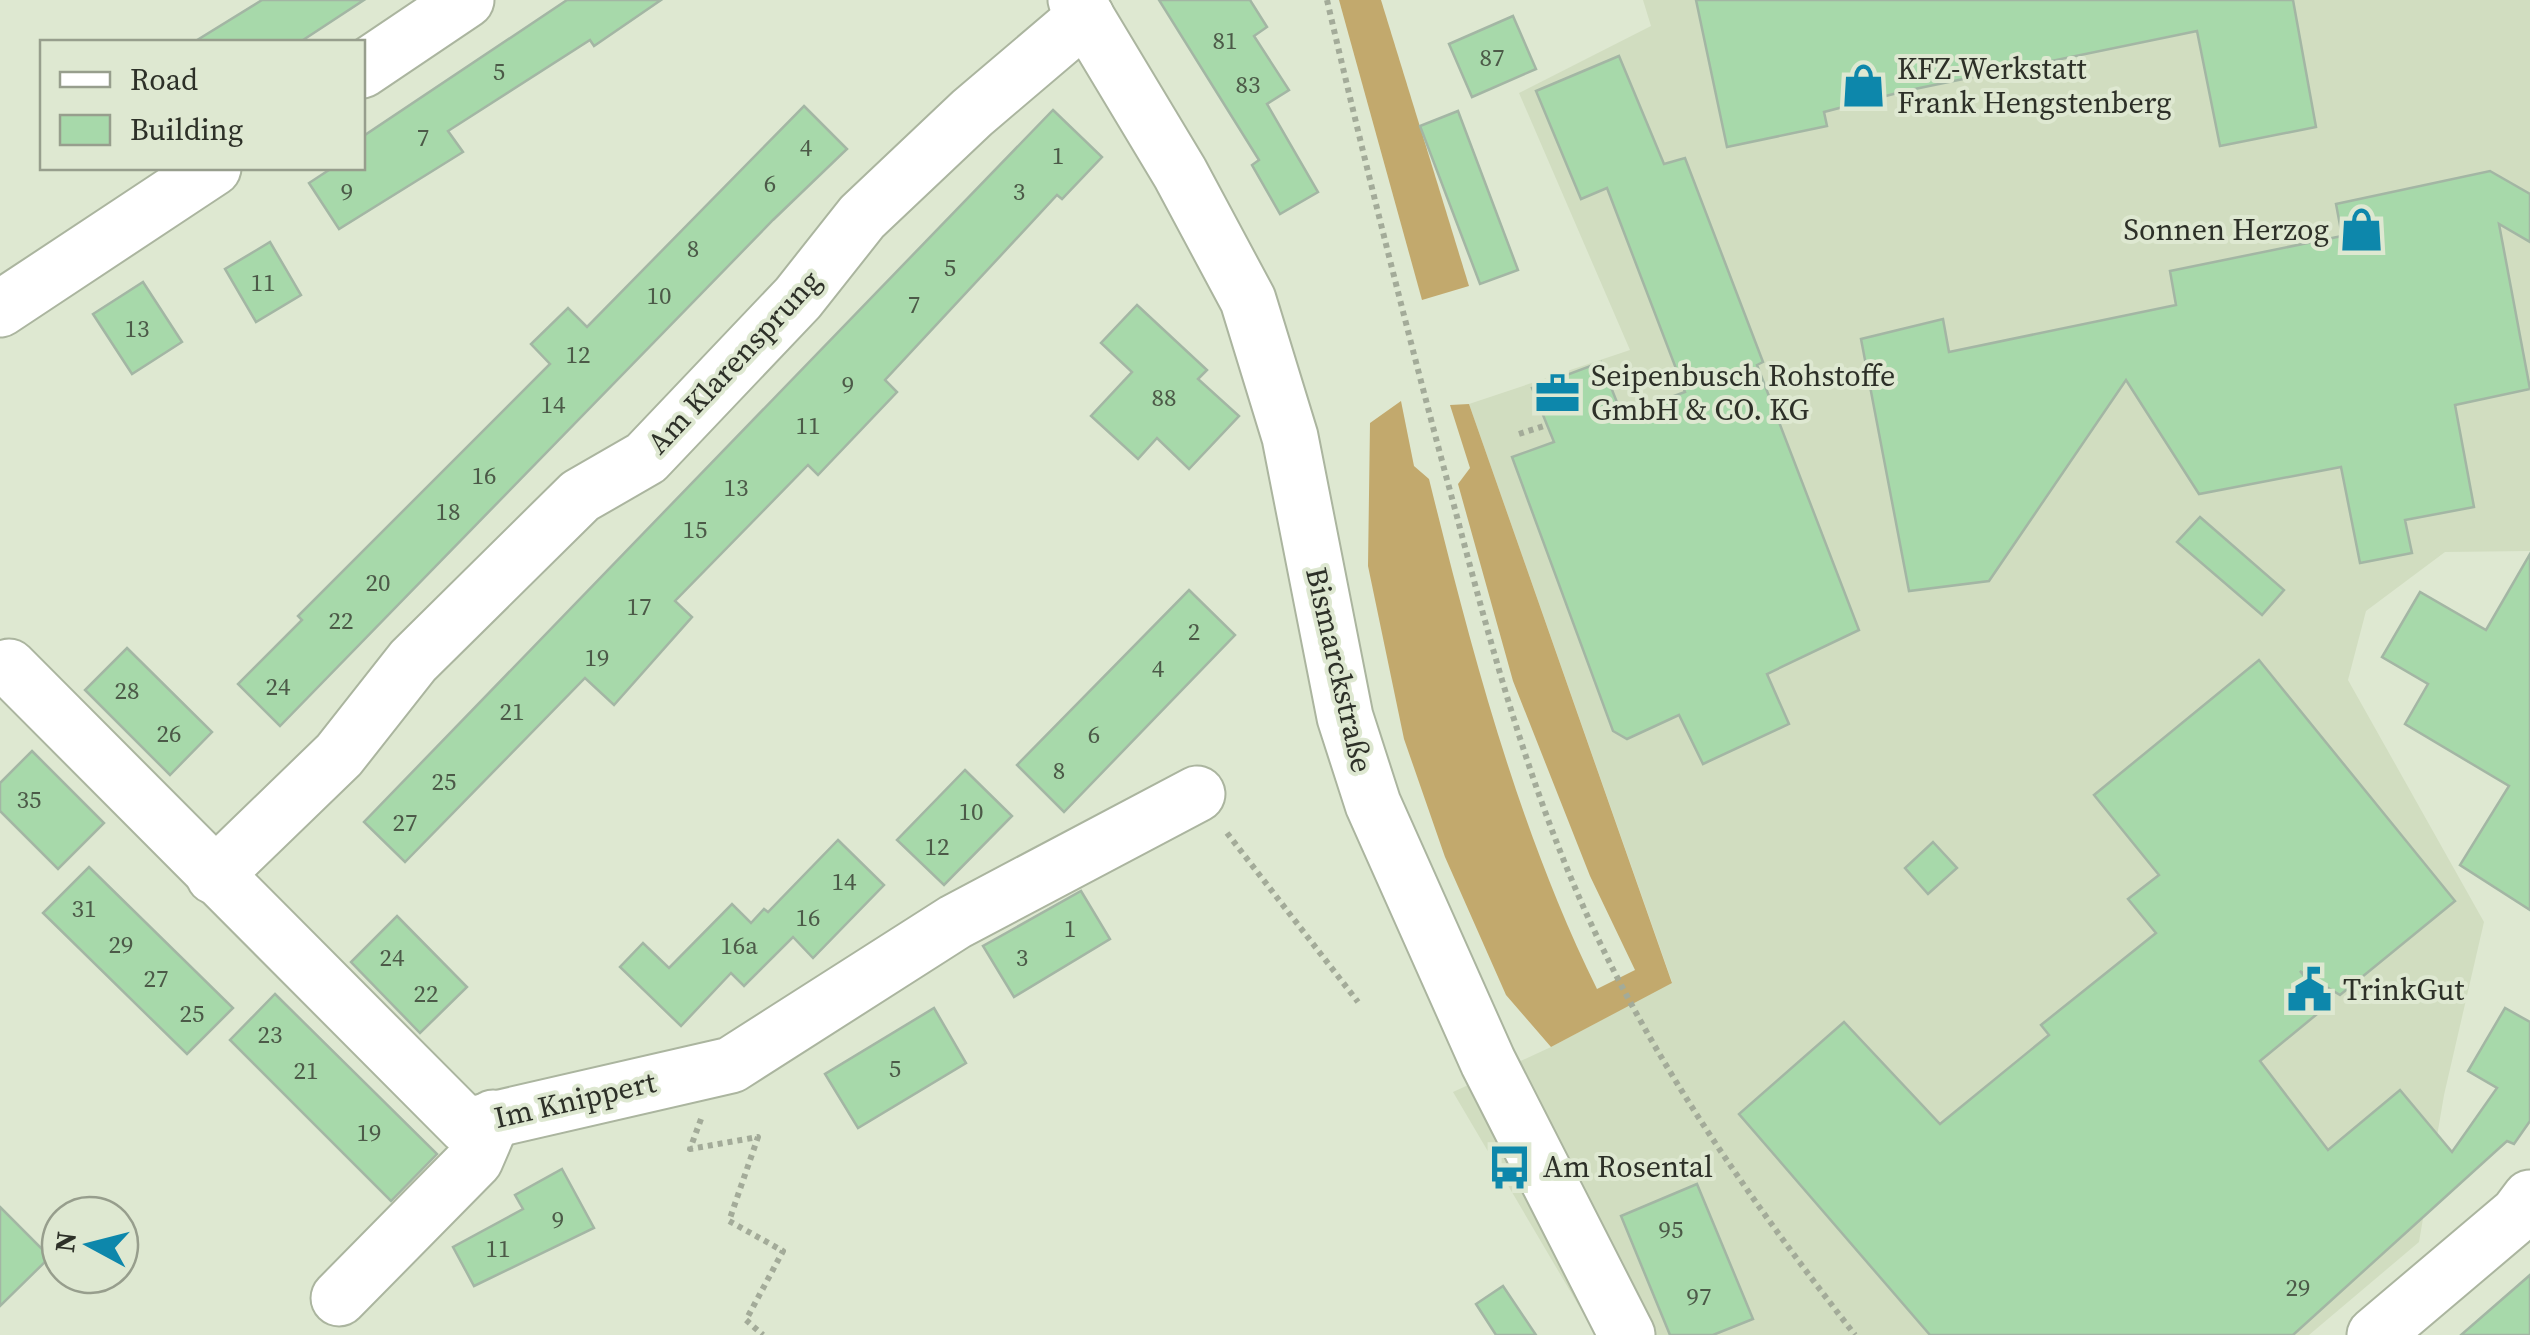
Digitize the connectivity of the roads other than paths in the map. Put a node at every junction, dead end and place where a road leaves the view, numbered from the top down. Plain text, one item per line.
1 (466, 0) edge
2 (1081, 8) edge
3 (365, 68) edge
4 (211, 170) edge
5 (0, 309) edge
6 (9, 667) dead end
7 (1196, 794) road end
8 (214, 876) junction
9 (493, 1118) junction
10 (2530, 1198) edge
11 (340, 1298) dead end
12 (1627, 1335) edge
13 (2375, 1335) edge

1 - 3 street
2 - 8 street, Am Klarensprung
2 - 12 street, Bismarckstraße
4 - 5 street
6 - 8 street, Im Knippert
7 - 9 street, Im Knippert
8 - 9 street, Im Knippert
9 - 11 street
10 - 13 street

